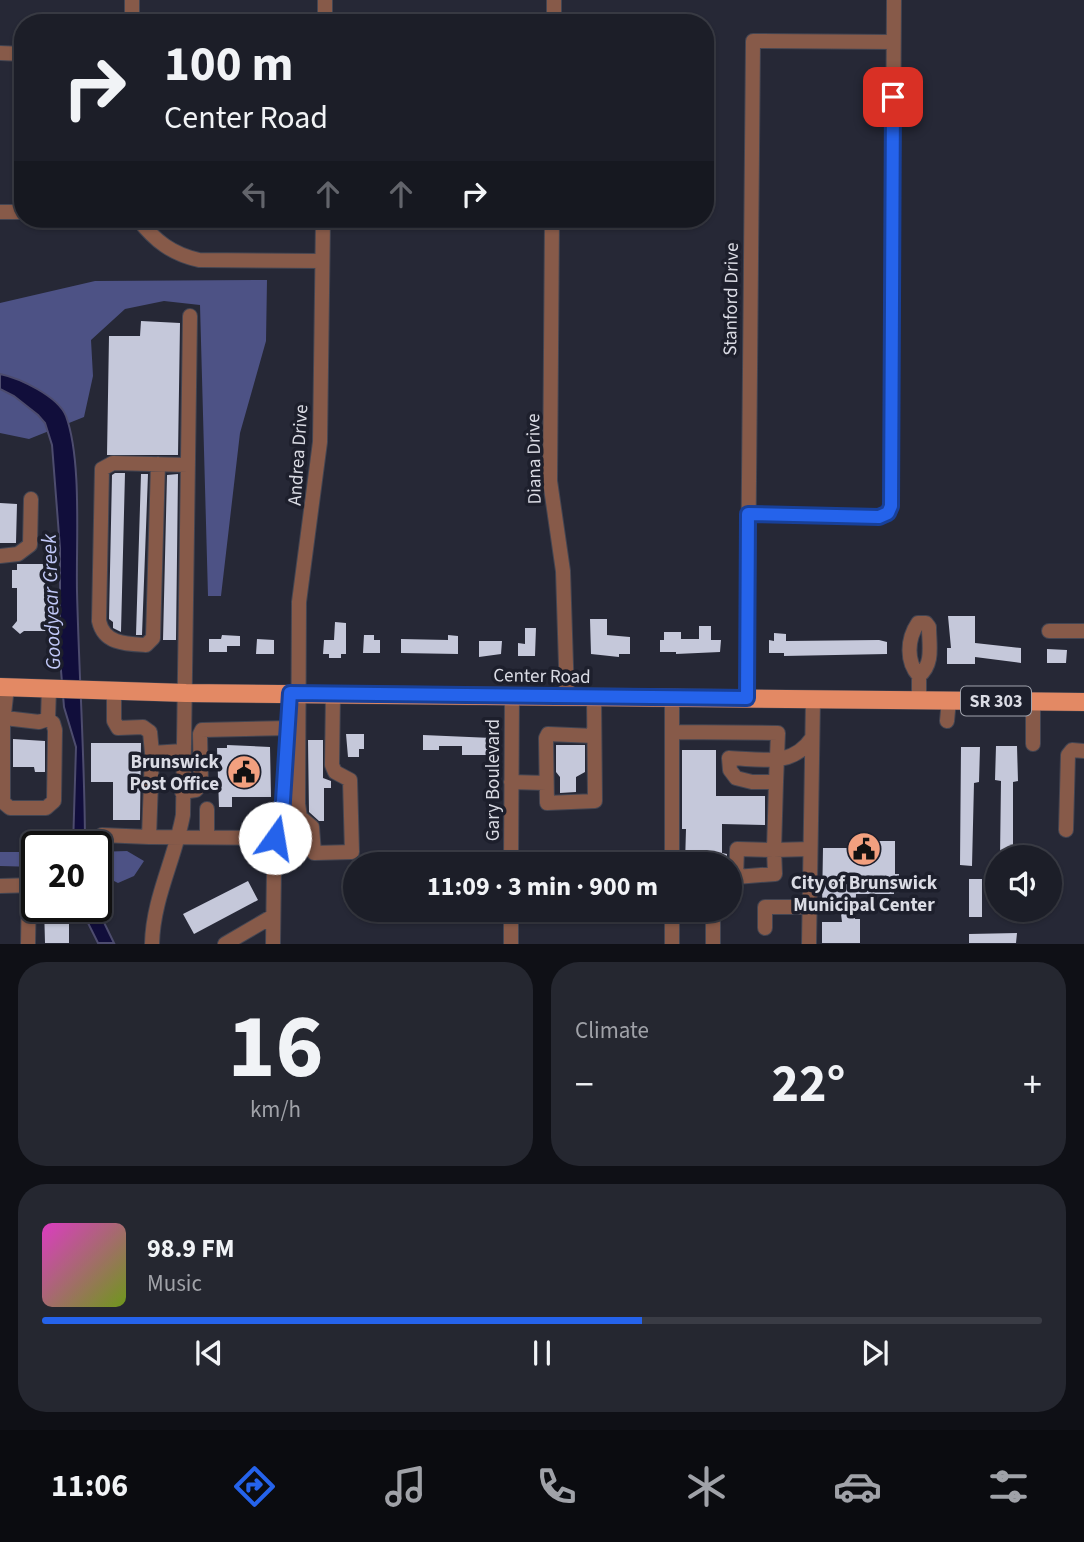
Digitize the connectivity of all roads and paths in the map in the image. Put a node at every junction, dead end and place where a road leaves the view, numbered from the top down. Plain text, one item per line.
1 (894, 0) edge
2 (893, 42) junction
3 (146, 228) edge
4 (323, 228) edge
5 (552, 228) edge
6 (322, 261) junction
7 (190, 316) dead end
8 (158, 464) junction
9 (188, 465) junction
10 (31, 499) dead end
11 (748, 514) junction
12 (0, 556) edge
13 (1049, 631) dead end
14 (1084, 631) edge
15 (919, 676) dead end
16 (4, 687) edge
17 (55, 688) junction
18 (114, 690) junction
19 (186, 692) junction
20 (295, 694) junction
21 (333, 694) junction
22 (512, 696) junction
23 (567, 696) junction
24 (594, 697) junction
25 (672, 698) junction
26 (747, 698) junction
27 (813, 699) junction
28 (919, 700) junction
29 (948, 700) junction
30 (1033, 701) junction
31 (1084, 702) edge
32 (5, 718) junction
33 (47, 719) junction
34 (947, 721) dead end
35 (294, 732) junction
36 (672, 732) junction
37 (729, 733) junction
38 (594, 736) junction
39 (812, 737) junction
40 (1032, 744) dead end
41 (183, 751) junction
42 (1084, 751) edge
43 (152, 753) junction
44 (729, 758) junction
45 (778, 760) junction
46 (511, 782) junction
47 (776, 782) junction
48 (546, 783) junction
49 (182, 792) junction
50 (207, 809) dead end
51 (1066, 830) dead end
52 (112, 835) edge
53 (179, 836) junction
54 (207, 836) junction
55 (149, 837) junction
56 (810, 849) junction
57 (774, 850) junction
58 (511, 852) edge
59 (672, 852) edge
60 (737, 852) edge
61 (274, 868) dead end
62 (742, 880) edge
63 (21, 885) edge
64 (0, 886) edge
65 (810, 907) junction
66 (273, 916) junction
67 (30, 922) edge
68 (511, 922) edge
69 (672, 922) edge
70 (713, 922) edge
71 (765, 928) dead end
72 (28, 943) edge
73 (152, 943) edge
74 (225, 943) edge
75 (273, 943) edge
76 (511, 943) edge
77 (672, 943) edge
78 (713, 943) edge
79 (809, 943) edge

1 - 2 street
2 - 11 street
2 - 11 street, Stanford Drive
3 - 6 street
4 - 6 street, Andrea Drive
5 - 23 street, Diana Drive
6 - 20 street, Andrea Drive
7 - 9 street
8 - 8 street
8 - 9 street
9 - 19 street
10 - 12 street
11 - 26 street, Stanford Drive
13 - 14 street
15 - 28 street
16 - 17 main road, Center Road / SR 303
16 - 32 street
17 - 18 main road, Center Road / SR 303
17 - 33 street
18 - 19 main road, Center Road / SR 303
18 - 43 street
19 - 20 main road, Center Road / SR 303
19 - 41 street
20 - 21 main road, Center Road / SR 303
20 - 35 street, Andrea Drive
21 - 22 main road, Center Road / SR 303
21 - 35 street
22 - 23 main road, Center Road / SR 303
22 - 46 street, Gary Boulevard
23 - 24 main road, Center Road / SR 303
24 - 25 main road, Center Road / SR 303
24 - 38 street
25 - 26 main road, Center Road / SR 303
25 - 36 street
26 - 27 main road, Center Road / SR 303
27 - 28 main road, Center Road / SR 303
27 - 39 street
28 - 29 main road, Center Road / SR 303
29 - 30 main road, Center Road / SR 303
29 - 34 street
30 - 31 main road, Center Road / SR 303
30 - 40 street
32 - 33 street
32 - 33 street
35 - 49 street
35 - 54 street
36 - 37 street
36 - 59 street
37 - 44 street
37 - 45 street
38 - 48 street
38 - 48 street
39 - 45 street
39 - 56 street
41 - 43 street
41 - 49 street
42 - 51 street
43 - 55 street
44 - 45 street
44 - 47 street
45 - 47 street
46 - 48 street
46 - 58 street, Gary Boulevard
47 - 57 street
49 - 53 street
50 - 54 street
52 - 55 street
53 - 54 street
53 - 55 street
53 - 73 street
56 - 57 street
56 - 65 street
57 - 60 street
57 - 62 street
61 - 66 street
63 - 64 street
65 - 71 street
65 - 79 street
66 - 74 street
66 - 75 street
67 - 72 street
68 - 76 street
69 - 77 street
70 - 78 street

